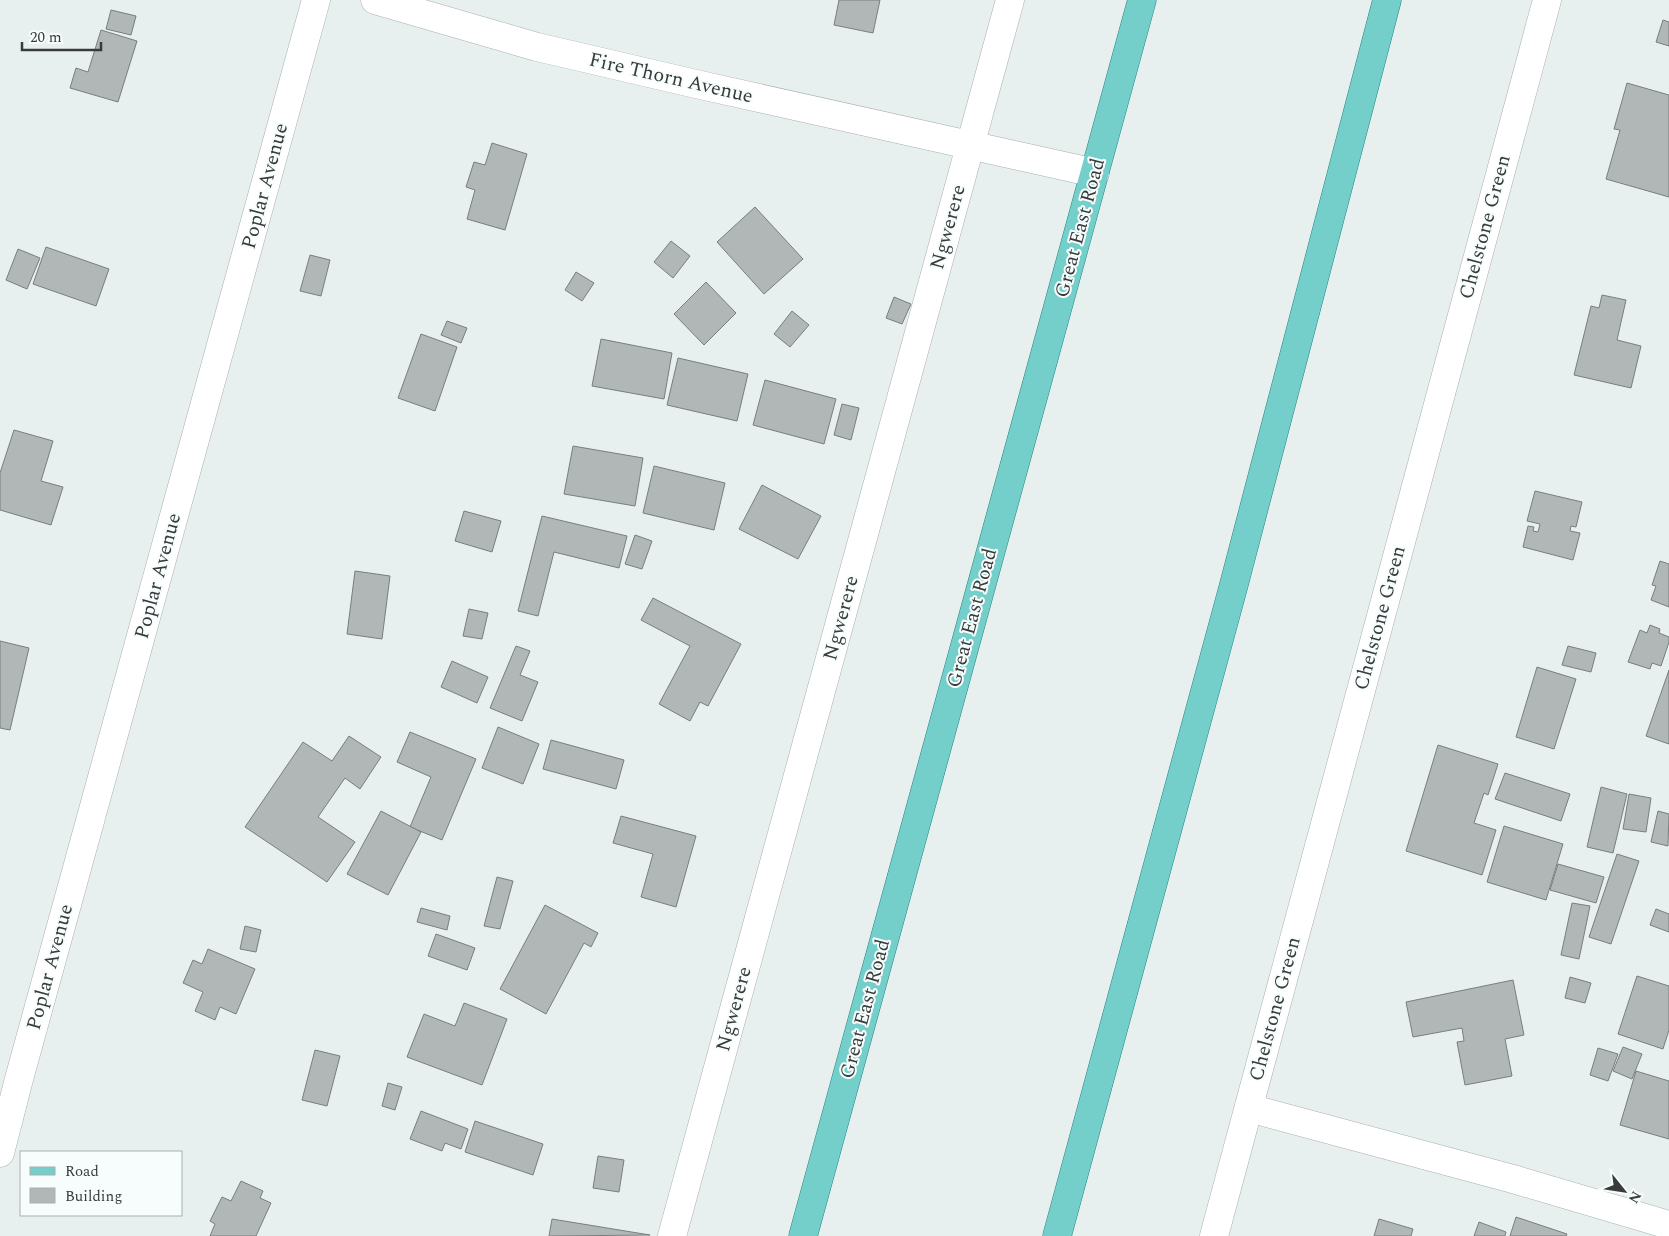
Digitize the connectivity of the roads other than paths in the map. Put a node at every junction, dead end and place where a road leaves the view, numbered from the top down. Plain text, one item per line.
1 (316, 0) edge
2 (375, 0) edge
3 (1010, 0) edge
4 (1142, 0) edge
5 (1387, 0) edge
6 (1547, 0) edge
7 (970, 145) junction
8 (1095, 173) junction
9 (1249, 1108) junction
10 (0, 1153) edge
11 (1669, 1225) edge
12 (672, 1236) edge
13 (803, 1236) edge
14 (1057, 1236) edge
15 (1214, 1236) edge

1 - 10 street, Poplar Avenue
2 - 7 street, Fire Thorn Avenue
3 - 7 street, Ngwerere
4 - 8 main road, Great East Road
5 - 14 main road
6 - 9 street, Chelstone Green
7 - 8 street, Fire Thorn Avenue
7 - 12 street, Ngwerere
8 - 13 main road, Great East Road
9 - 11 street
9 - 15 street, Chelstone Green

